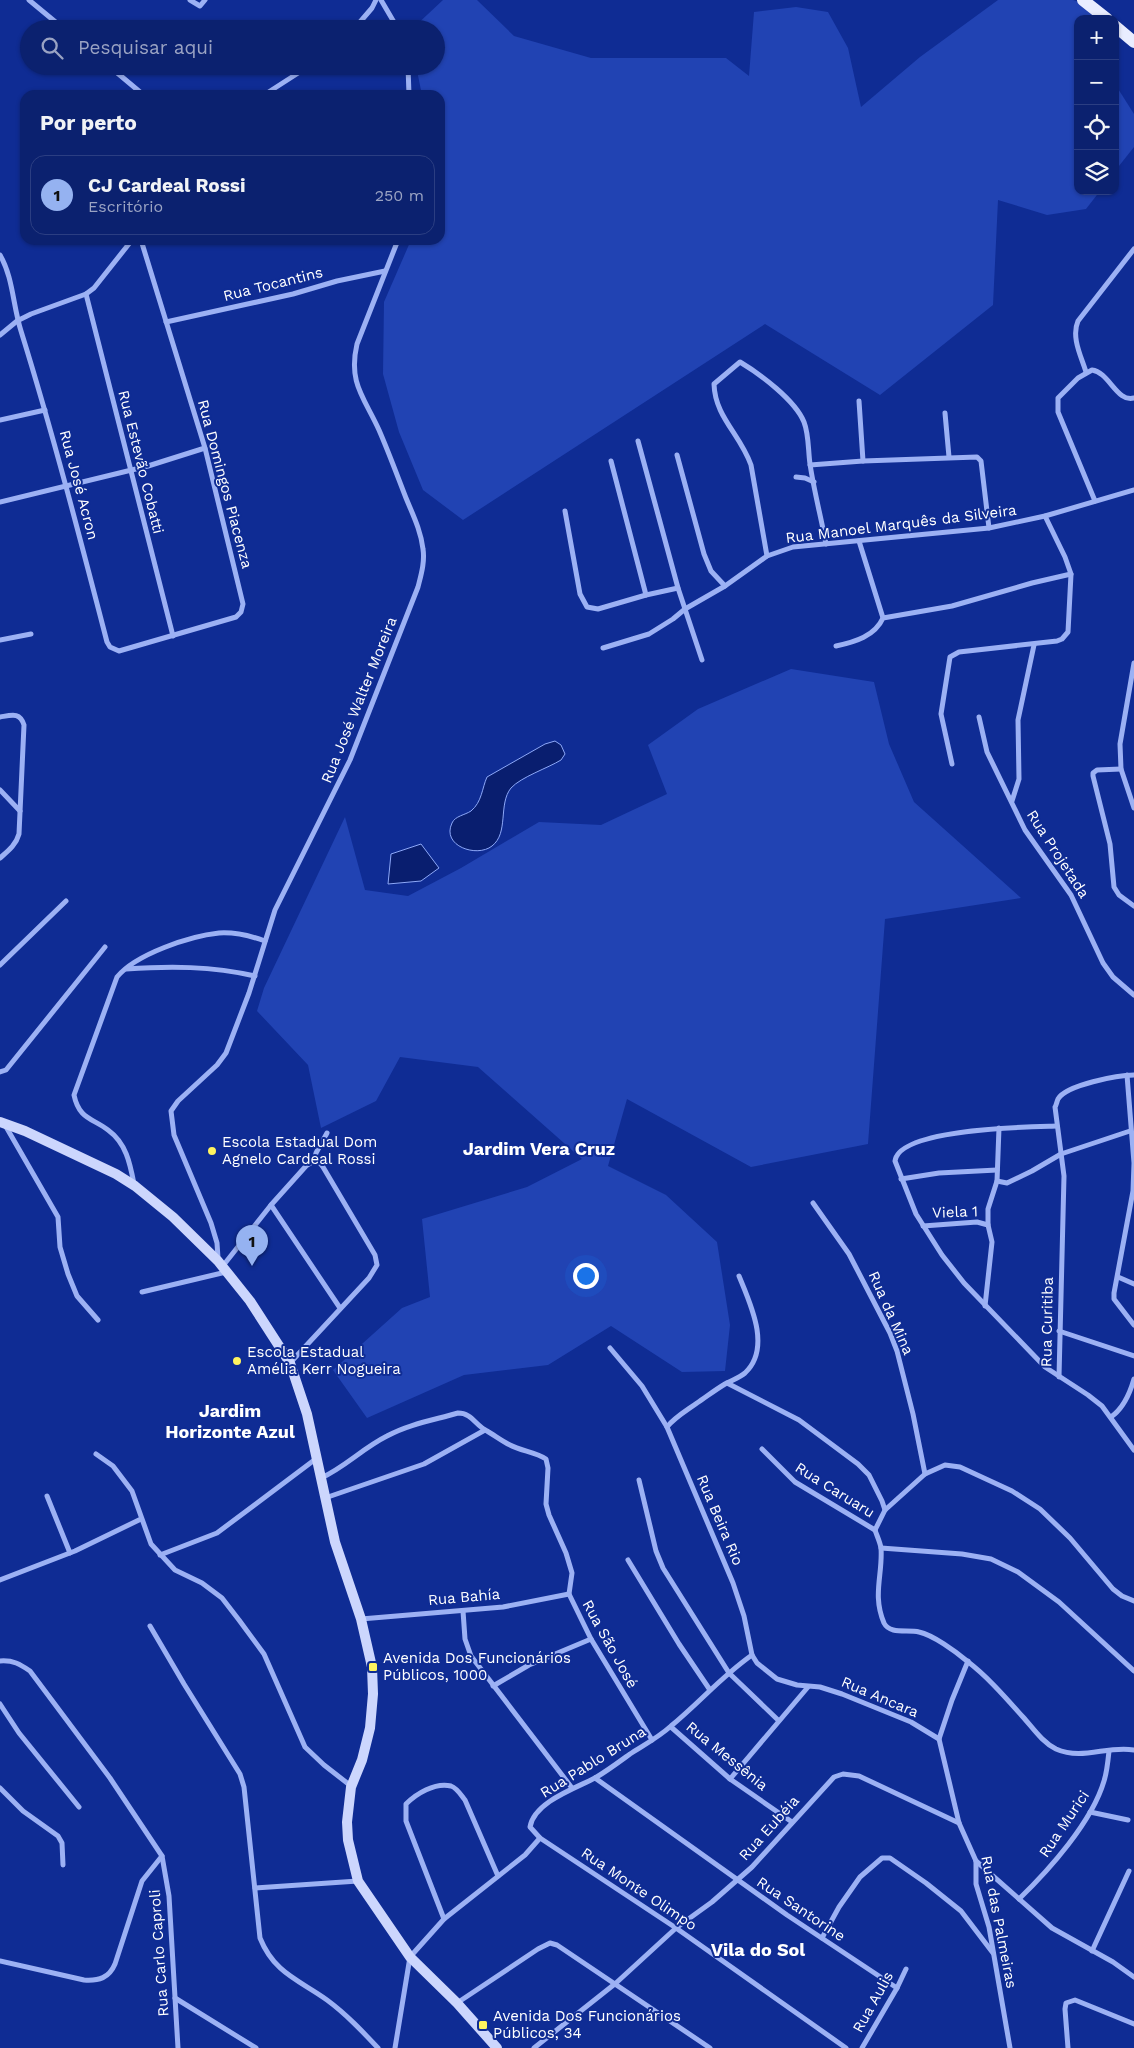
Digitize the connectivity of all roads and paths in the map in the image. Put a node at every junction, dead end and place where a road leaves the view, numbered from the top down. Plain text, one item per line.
1 (29, 0) edge
2 (190, 0) edge
3 (205, 0) edge
4 (376, 0) edge
5 (381, 0) edge
6 (1083, 0) edge
7 (1094, 5) edge
8 (1103, 15) edge
9 (53, 20) edge
10 (362, 20) edge
11 (393, 20) edge
12 (1119, 29) edge
13 (1134, 42) edge
14 (120, 75) edge
15 (295, 75) edge
16 (408, 75) edge
17 (138, 90) edge
18 (272, 90) edge
19 (409, 90) edge
20 (128, 245) edge
21 (143, 245) edge
22 (396, 245) edge
23 (1134, 249) edge
24 (0, 255) edge
25 (385, 270) junction
26 (86, 294) junction
27 (17, 321) junction
28 (166, 322) junction
29 (0, 334) edge
30 (1086, 372) junction
31 (1134, 398) edge
32 (859, 401) dead end
33 (45, 410) junction
34 (944, 414) dead end
35 (0, 420) edge
36 (638, 441) dead end
37 (204, 448) junction
38 (677, 455) dead end
39 (949, 457) junction
40 (611, 461) dead end
41 (864, 461) junction
42 (810, 465) junction
43 (131, 470) junction
44 (796, 477) dead end
45 (814, 482) junction
46 (66, 485) junction
47 (1134, 490) edge
48 (1095, 501) junction
49 (0, 502) edge
50 (565, 511) dead end
51 (1045, 516) junction
52 (989, 528) junction
53 (858, 541) junction
54 (826, 544) junction
55 (767, 556) junction
56 (1071, 574) junction
57 (725, 586) junction
58 (678, 588) junction
59 (646, 595) junction
60 (685, 609) junction
61 (883, 618) junction
62 (31, 634) dead end
63 (173, 636) junction
64 (0, 640) edge
65 (1034, 645) junction
66 (836, 646) dead end
67 (603, 648) dead end
68 (119, 651) joint
69 (702, 660) dead end
70 (1134, 664) edge
71 (0, 717) edge
72 (979, 717) dead end
73 (952, 764) dead end
74 (1121, 769) junction
75 (0, 790) edge
76 (1012, 801) junction
77 (1134, 808) edge
78 (20, 810) junction
79 (0, 858) edge
80 (66, 901) dead end
81 (1134, 906) edge
82 (266, 941) junction
83 (105, 947) dead end
84 (0, 964) edge
85 (124, 969) junction
86 (255, 976) junction
87 (1134, 995) edge
88 (0, 1072) edge
89 (1127, 1075) junction
90 (1134, 1075) edge
91 (2, 1122) edge
92 (1057, 1126) junction
93 (999, 1128) junction
94 (1130, 1131) junction
95 (327, 1133) dead end
96 (1062, 1154) junction
97 (314, 1161) junction
98 (997, 1170) junction
99 (901, 1180) junction
100 (997, 1181) junction
101 (135, 1186) junction
102 (813, 1203) dead end
103 (271, 1205) junction
104 (988, 1224) junction
105 (923, 1226) junction
106 (222, 1267) junction
107 (739, 1276) dead end
108 (1118, 1277) junction
109 (1134, 1284) edge
110 (142, 1292) dead end
111 (985, 1306) junction
112 (340, 1308) junction
113 (98, 1320) dead end
114 (1134, 1325) edge
115 (1059, 1331) junction
116 (610, 1348) dead end
117 (1134, 1356) edge
118 (290, 1363) junction
119 (1059, 1377) junction
120 (1134, 1379) edge
121 (727, 1383) junction
122 (1111, 1417) junction
123 (667, 1427) junction
124 (485, 1430) junction
125 (762, 1449) dead end
126 (1134, 1450) edge
127 (96, 1454) dead end
128 (318, 1458) junction
129 (925, 1474) junction
130 (320, 1478) junction
131 (640, 1480) dead end
132 (47, 1496) dead end
133 (325, 1498) junction
134 (885, 1510) junction
135 (141, 1519) junction
136 (875, 1530) junction
137 (881, 1548) junction
138 (70, 1553) junction
139 (160, 1555) junction
140 (628, 1560) dead end
141 (0, 1580) edge
142 (569, 1594) junction
143 (1134, 1601) edge
144 (463, 1611) junction
145 (362, 1619) junction
146 (150, 1626) dead end
147 (591, 1639) junction
148 (752, 1656) junction
149 (0, 1661) edge
150 (968, 1661) junction
151 (1134, 1671) edge
152 (729, 1673) junction
153 (494, 1686) junction
154 (808, 1687) junction
155 (710, 1690) junction
156 (0, 1704) edge
157 (778, 1720) junction
158 (671, 1727) junction
159 (939, 1739) junction
160 (652, 1740) junction
161 (1134, 1750) edge
162 (1109, 1751) junction
163 (596, 1778) junction
164 (730, 1779) junction
165 (351, 1787) junction
166 (0, 1788) edge
167 (572, 1788) junction
168 (79, 1808) dead end
169 (1090, 1812) junction
170 (1128, 1820) dead end
171 (792, 1822) junction
172 (959, 1823) junction
173 (540, 1838) junction
174 (162, 1856) junction
175 (976, 1861) junction
176 (63, 1865) dead end
177 (1129, 1871) dead end
178 (498, 1876) junction
179 (737, 1880) junction
180 (358, 1881) junction
181 (255, 1888) junction
182 (1019, 1899) junction
183 (444, 1919) junction
184 (676, 1928) junction
185 (822, 1938) junction
186 (1092, 1951) junction
187 (994, 1955) junction
188 (410, 1958) junction
189 (0, 1961) edge
190 (906, 1969) dead end
191 (1134, 1977) edge
192 (616, 1983) junction
193 (898, 1988) junction
194 (175, 1998) junction
195 (457, 2003) junction
196 (1134, 2024) edge
197 (178, 2048) edge
198 (256, 2048) edge
199 (378, 2048) edge
200 (395, 2048) edge
201 (497, 2048) edge
202 (534, 2048) edge
203 (710, 2048) edge
204 (846, 2048) edge
205 (862, 2048) edge
206 (1010, 2048) edge
207 (1068, 2048) edge

1 - 9 street
2 - 3 street
4 - 10 street
5 - 11 street
6 - 7 main road
7 - 8 main road
12 - 13 main road
14 - 17 street
15 - 18 street
16 - 19 street
20 - 26 street
21 - 28 street, Rua Domingos Piacenza
22 - 25 street, Rua José Walter Moreira
23 - 30 street
24 - 27 street, Rua José Acron
25 - 28 street, Rua Tocantins
25 - 82 street, Rua José Walter Moreira
26 - 27 street
26 - 43 street, Rua Estevão Cobatti
27 - 29 street
27 - 33 street, Rua José Acron
28 - 37 street, Rua Domingos Piacenza
30 - 31 street
30 - 48 street
32 - 41 street
33 - 35 street
33 - 46 street, Rua José Acron
34 - 39 street
36 - 58 street
37 - 43 street
37 - 63 street, Rua Domingos Piacenza
38 - 57 street
39 - 41 street
39 - 52 street
40 - 59 street
41 - 42 street
42 - 45 street
42 - 55 street
43 - 46 street
43 - 63 street, Rua Estevão Cobatti
44 - 45 street
45 - 54 street
46 - 49 street
46 - 68 street, Rua José Acron
47 - 48 street, Rua Manoel Marquês da Silveira
48 - 51 street, Rua Manoel Marquês da Silveira
50 - 59 street
51 - 52 street, Rua Manoel Marquês da Silveira
51 - 56 street
52 - 53 street, Rua Manoel Marquês da Silveira
53 - 54 street, Rua Manoel Marquês da Silveira
53 - 61 street
54 - 55 street, Rua Manoel Marquês da Silveira
55 - 57 street, Rua Manoel Marquês da Silveira
56 - 61 street
56 - 65 street
57 - 60 street, Rua Manoel Marquês da Silveira
58 - 59 street
58 - 60 street
60 - 67 street, Rua Manoel Marquês da Silveira
60 - 69 street
61 - 66 street
62 - 64 street
63 - 68 street, Rua Domingos Piacenza
65 - 73 street
65 - 76 street
70 - 74 street
71 - 78 street
72 - 76 street, Rua Projetada
74 - 77 street
74 - 81 street, Rua Projetada
75 - 78 street
76 - 87 street, Rua Projetada
78 - 79 street
80 - 84 street
82 - 85 street
82 - 86 street, Rua José Walter Moreira
83 - 88 street
85 - 86 street
85 - 101 street
86 - 106 street, Rua José Walter Moreira
89 - 90 street, Rua Curitiba
89 - 92 street, Rua Curitiba
89 - 94 street
91 - 101 street
91 - 113 street
92 - 93 street
92 - 96 street, Rua Curitiba
93 - 98 street
93 - 99 street, Rua Curitiba
94 - 96 street
94 - 108 street
95 - 97 street
96 - 100 street
96 - 115 street, Rua Curitiba
97 - 103 street
97 - 112 street
98 - 99 street
98 - 100 street
99 - 105 street, Rua Curitiba
100 - 104 street
101 - 106 street
102 - 129 street, Rua da Mina
103 - 106 street
103 - 112 street
104 - 105 street, Viela 1
104 - 111 street
105 - 111 street, Rua Curitiba
106 - 110 street
106 - 118 street
107 - 121 street
108 - 109 street
108 - 114 street
111 - 119 street, Rua Curitiba
112 - 118 street
115 - 117 street
115 - 119 street, Rua Curitiba
116 - 123 street, Rua Beira Rio
118 - 128 street
119 - 122 street
120 - 122 street
121 - 123 street
121 - 134 street
122 - 126 street
123 - 148 street, Rua Beira Rio
124 - 130 street
124 - 133 street
124 - 142 street, Rua São José
125 - 136 street, Rua Caruaru
127 - 135 street
128 - 130 street
128 - 139 street
129 - 134 street
129 - 143 street
130 - 133 street
131 - 152 street
132 - 138 street
133 - 145 street
134 - 136 street
135 - 138 street
135 - 139 street
136 - 137 street
137 - 150 street
137 - 151 street
138 - 141 street
139 - 165 street
140 - 155 street
142 - 144 street, Rua Bahía
142 - 147 street, Rua São José
144 - 145 street, Rua Bahía
144 - 153 street
145 - 165 street
146 - 181 street
147 - 153 street
147 - 160 street, Rua São José
148 - 152 street, Rua Pablo Bruna
148 - 154 street
149 - 174 street
150 - 159 street
150 - 162 street
152 - 155 street, Rua Pablo Bruna
152 - 157 street
153 - 167 street
154 - 157 street
154 - 159 street, Rua Ancara
155 - 158 street, Rua Pablo Bruna
156 - 168 street
157 - 164 street
158 - 160 street, Rua Pablo Bruna
158 - 164 street, Rua Messênia
159 - 172 street, Rua das Palmeiras
160 - 163 street, Rua Pablo Bruna
161 - 162 street
162 - 169 street, Rua Murici
163 - 167 street, Rua Pablo Bruna
163 - 179 street, Rua Santorine
164 - 171 street, Rua Messênia
165 - 180 street
166 - 176 street
167 - 173 street, Rua Pablo Bruna
169 - 170 street
169 - 182 street, Rua Murici
171 - 172 street, Rua Eubéia
171 - 179 street, Rua Eubéia
172 - 175 street, Rua das Palmeiras
173 - 178 street
173 - 184 street, Rua Monte Olimpo
174 - 189 street
174 - 194 street, Rua Carlo Caproli
175 - 182 street
175 - 187 street, Rua das Palmeiras
177 - 186 street
178 - 183 street
178 - 183 street
179 - 184 street, Rua Eubéia
179 - 185 street, Rua Santorine
180 - 181 street
180 - 188 street
181 - 199 street
182 - 186 street
183 - 188 street
184 - 192 street, Rua Eubéia
184 - 204 street, Rua Monte Olimpo
185 - 187 street
185 - 193 street, Rua Santorine
186 - 191 street
187 - 206 street, Rua das Palmeiras
188 - 195 street
188 - 200 street
190 - 193 street, Rua Aulis
192 - 195 street
192 - 202 street, Rua Eubéia
192 - 203 street
193 - 205 street, Rua Aulis
194 - 197 street, Rua Carlo Caproli
194 - 198 street
195 - 201 street
196 - 207 street

